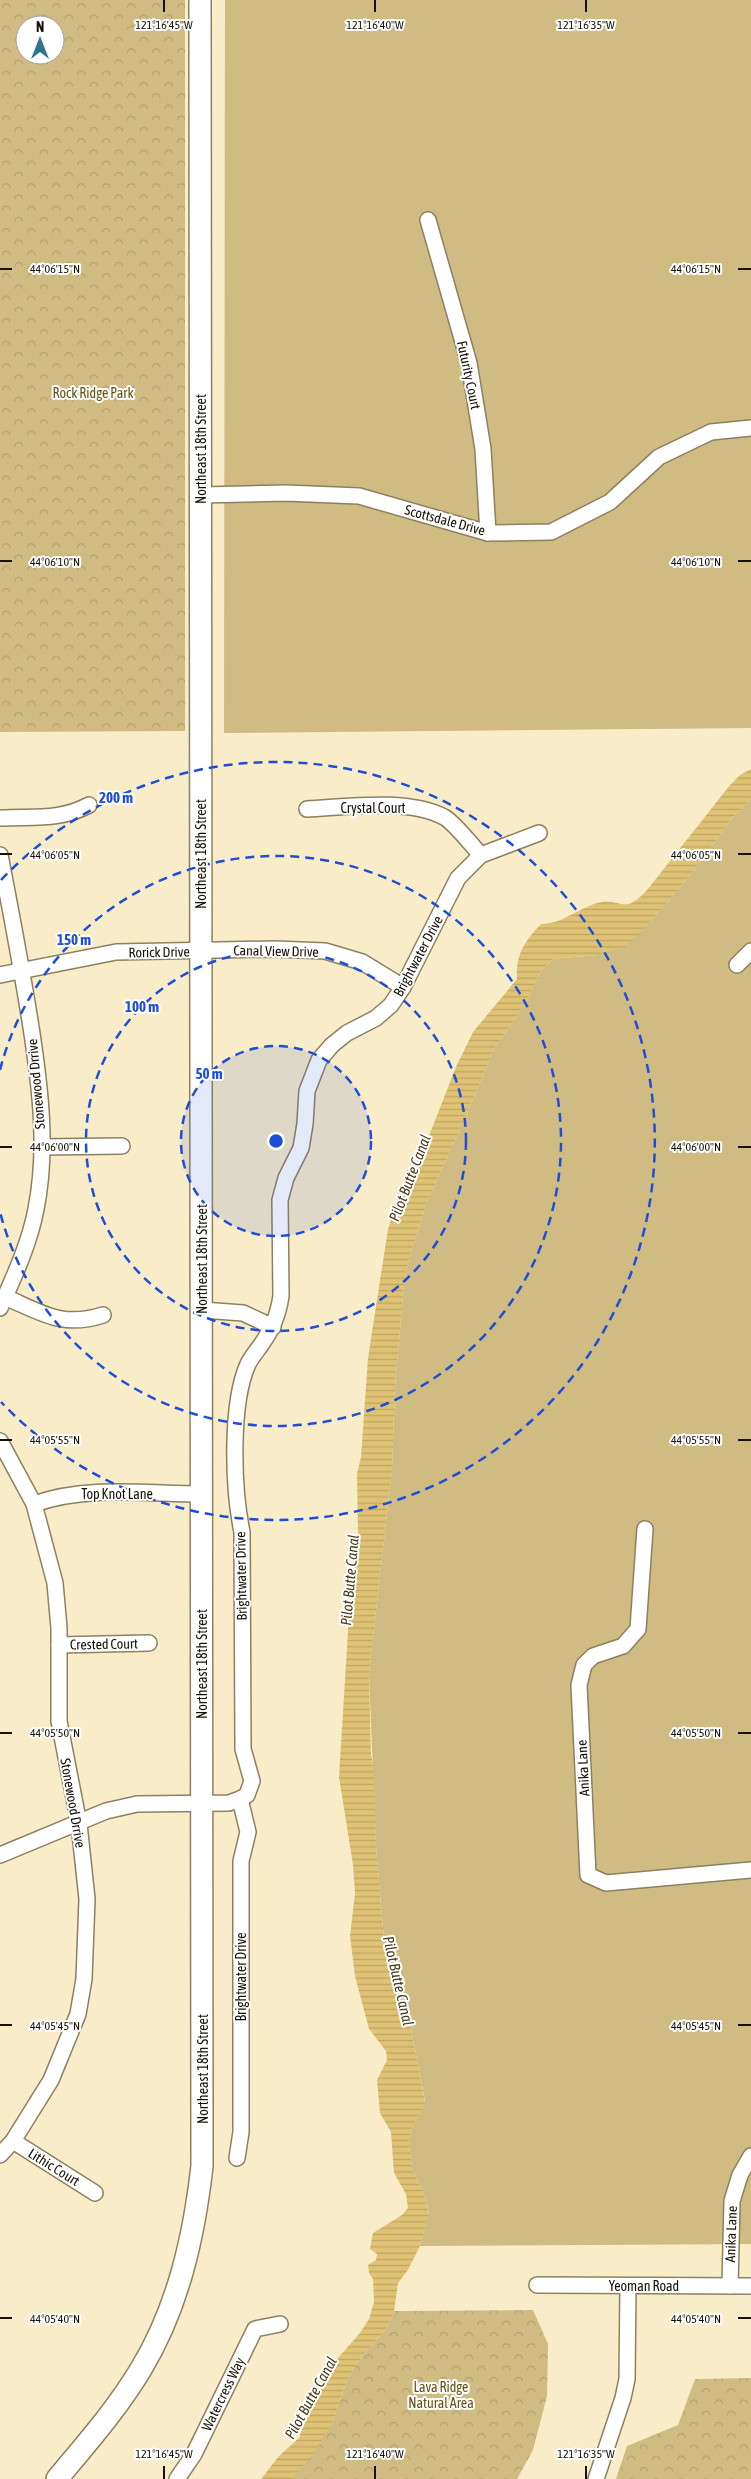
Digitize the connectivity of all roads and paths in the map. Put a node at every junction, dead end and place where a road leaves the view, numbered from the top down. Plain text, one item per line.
1 (200, 0) edge
2 (428, 220) dead end
3 (751, 428) edge
4 (201, 495) junction
5 (488, 533) junction
6 (89, 805) dead end
7 (307, 809) dead end
8 (0, 818) edge
9 (539, 833) dead end
10 (0, 855) edge
11 (481, 856) junction
12 (201, 951) junction
13 (751, 951) edge
14 (736, 965) dead end
15 (22, 973) junction
16 (0, 975) edge
17 (403, 987) junction
18 (122, 1146) dead end
19 (41, 1147) junction
20 (2, 1303) edge
21 (202, 1310) junction
22 (103, 1316) dead end
23 (273, 1327) junction
24 (0, 1441) edge
25 (202, 1494) junction
26 (34, 1504) junction
27 (645, 1529) dead end
28 (149, 1643) dead end
29 (59, 1644) junction
30 (240, 1799) junction
31 (202, 1802) junction
32 (79, 1824) junction
33 (0, 1855) edge
34 (751, 1870) edge
35 (13, 2141) junction
36 (0, 2155) edge
37 (751, 2156) edge
38 (237, 2158) dead end
39 (95, 2193) dead end
40 (537, 2285) dead end
41 (628, 2286) junction
42 (730, 2286) junction
43 (751, 2286) edge
44 (280, 2324) dead end
45 (57, 2479) edge
46 (177, 2479) edge
47 (596, 2479) edge

1 - 4 main road, Northeast 18th Street
2 - 5 street, Futurity Court
3 - 5 street, Scottsdale Drive
4 - 5 street, Scottsdale Drive
4 - 12 main road, Northeast 18th Street
6 - 8 street
7 - 11 street, Crystal Court
9 - 11 street, Brightwater Drive
10 - 15 street, Stonewood Drrive
11 - 17 street, Brightwater Drive
12 - 15 street, Rorick Drive
12 - 17 street, Canal View Drive
12 - 21 main road, Northeast 18th Street
13 - 14 street
15 - 16 street, Rorick Drive
15 - 19 street, Stonewood Drrive
17 - 23 street, Brightwater Drive
18 - 19 street
19 - 20 street, Stonewood Drrive
20 - 22 street
21 - 23 street
21 - 25 main road, Northeast 18th Street
23 - 30 street, Brightwater Drive
24 - 26 street, Stonewood Drrive
25 - 26 street, Top Knot Lane
25 - 31 main road, Northeast 18th Street
26 - 29 street, Stonewood Drrive
27 - 34 street, Anika Lane
28 - 29 street, Crested Court
29 - 32 street, Stonewood Drrive
30 - 31 street
30 - 38 street, Brightwater Drive
31 - 32 street
31 - 45 main road, Northeast 18th Street
32 - 33 street
32 - 35 street, Stonewood Drrive
35 - 36 street, Stonewood Drrive
35 - 39 street, Lithic Court
37 - 42 street, Anika Lane
40 - 41 street, Yeoman Road
41 - 42 street, Yeoman Road
41 - 47 street
42 - 43 street, Yeoman Road
44 - 46 street, Watercress Way

